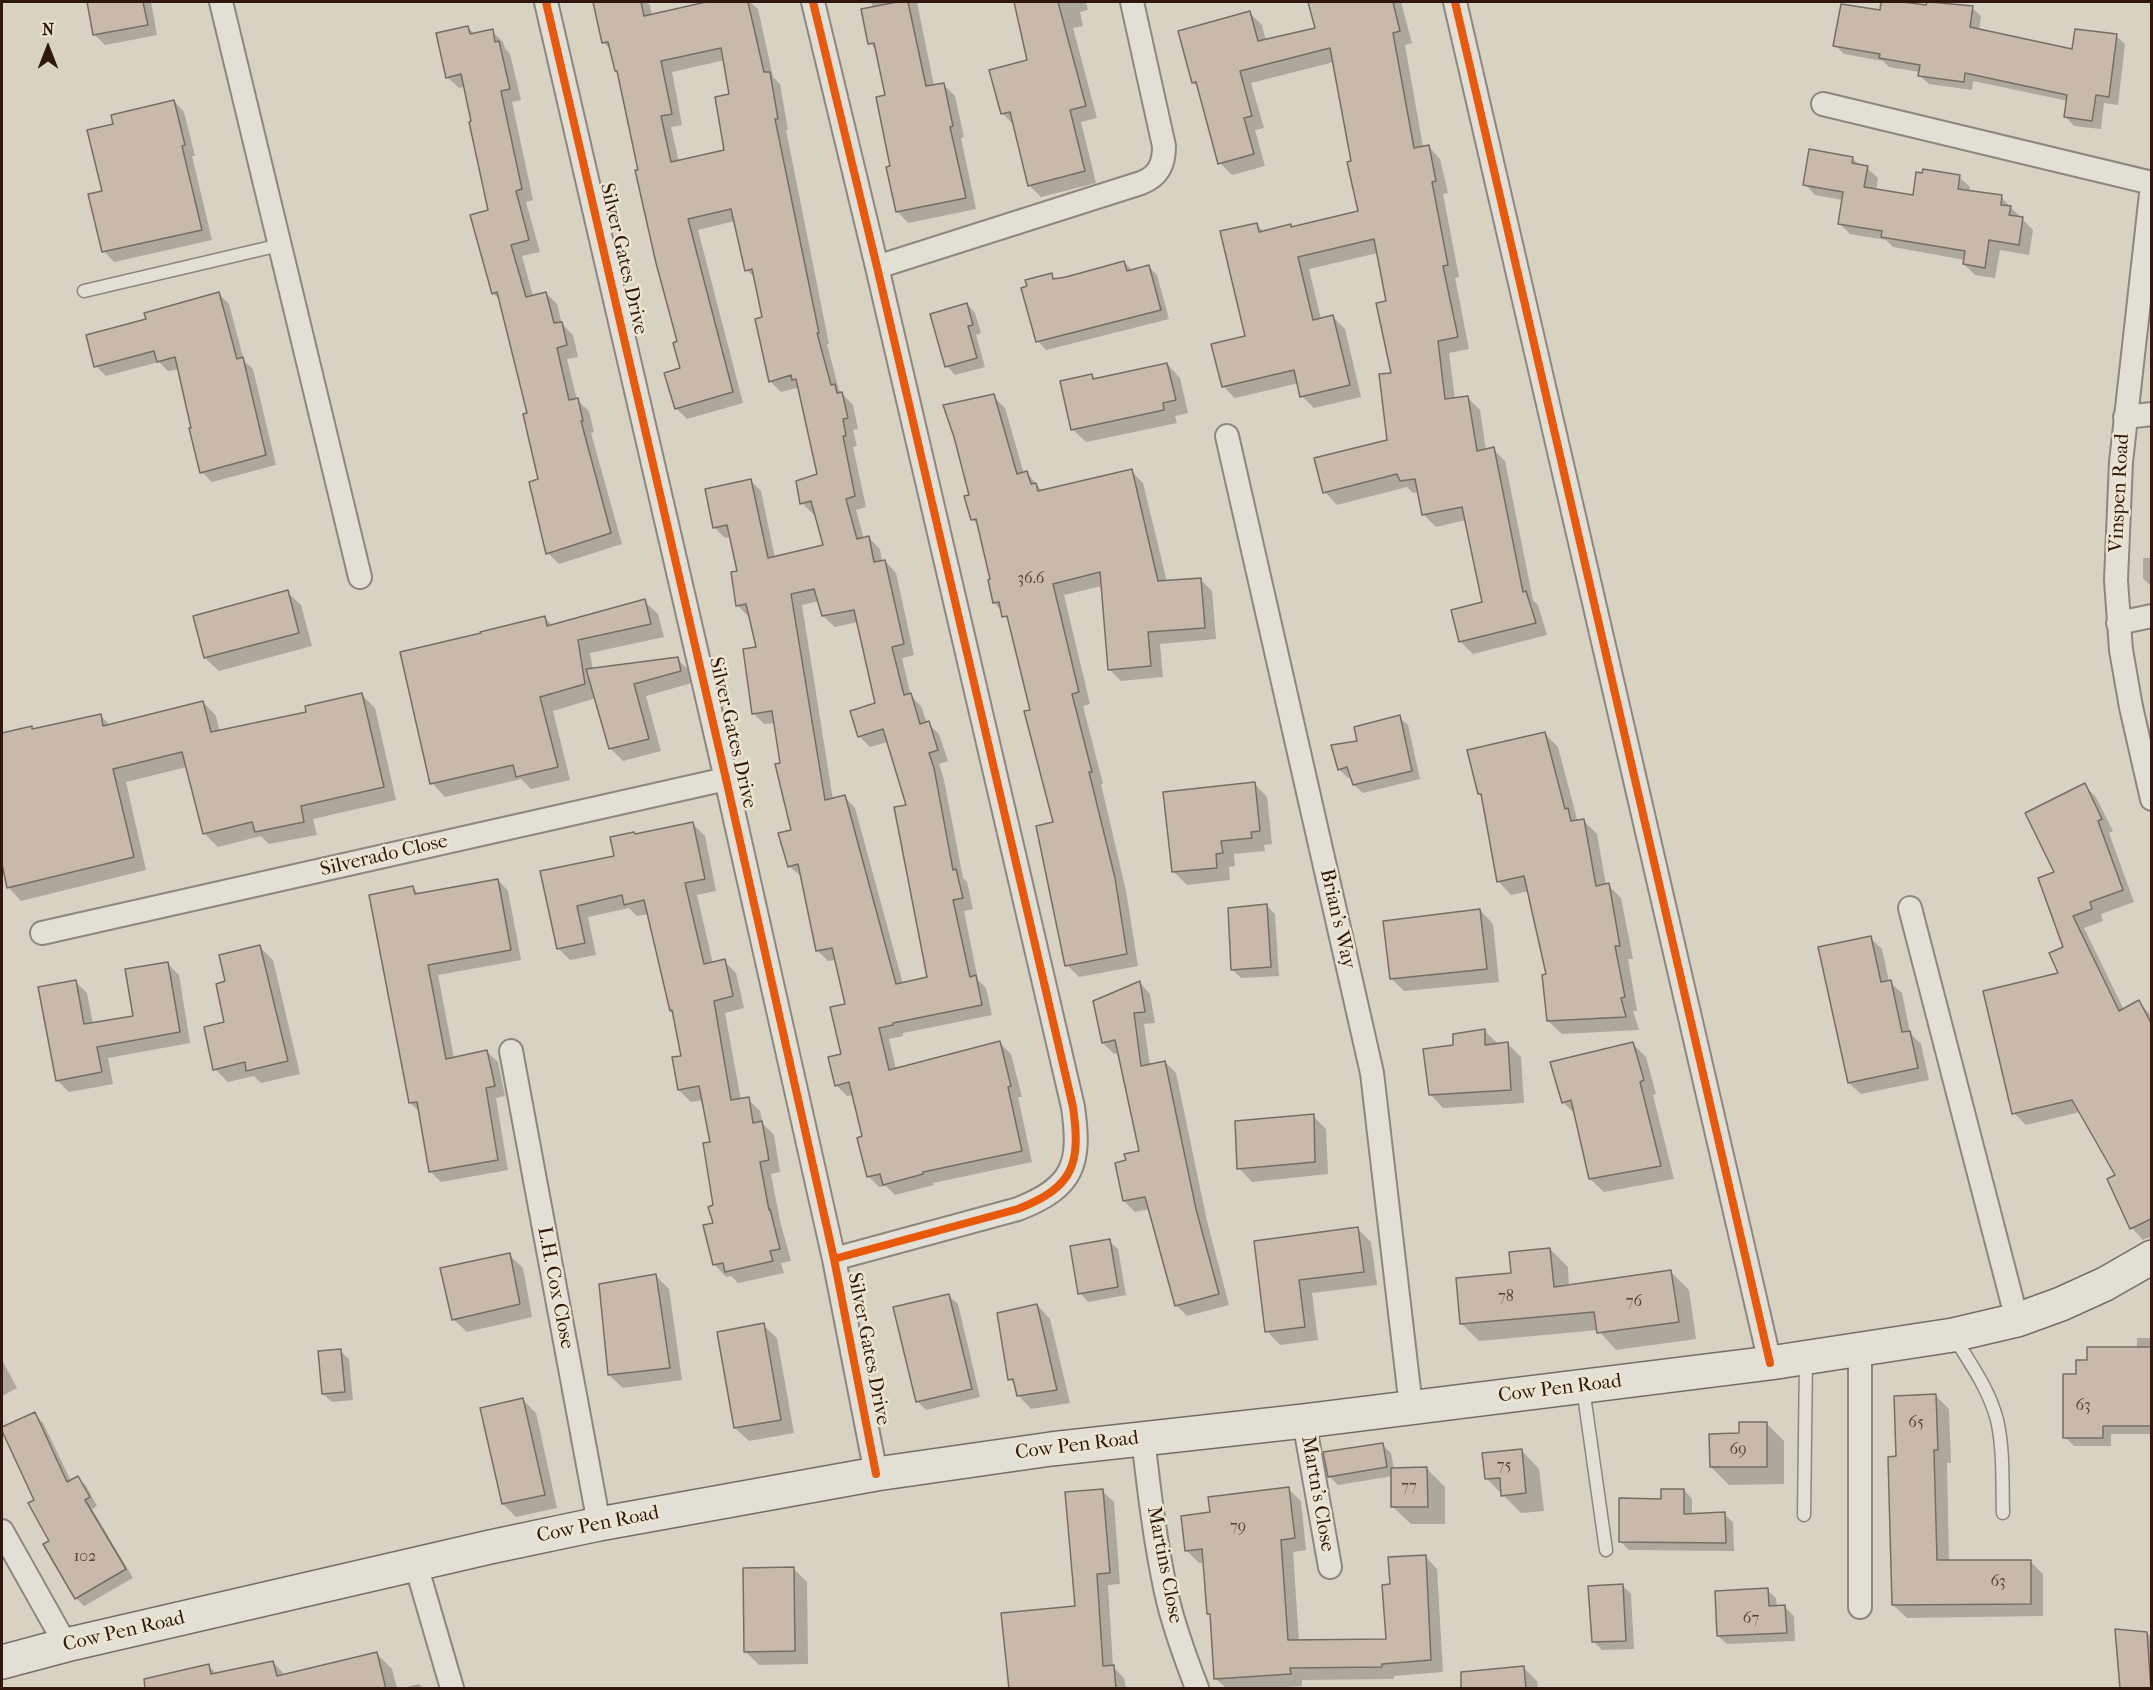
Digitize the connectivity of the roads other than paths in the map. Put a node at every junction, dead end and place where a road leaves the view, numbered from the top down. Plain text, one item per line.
1 (221, 2) edge
2 (546, 2) edge
3 (813, 2) edge
4 (1132, 2) edge
5 (1455, 2) edge
6 (1823, 104) dead end
7 (2151, 184) edge
8 (280, 245) junction
9 (877, 267) junction
10 (84, 291) dead end
11 (2151, 414) edge
12 (2125, 417) junction
13 (1227, 436) dead end
14 (360, 577) dead end
15 (2151, 616) edge
16 (2118, 623) junction
17 (726, 779) junction
18 (2151, 799) edge
19 (1910, 908) dead end
20 (42, 933) dead end
21 (511, 1051) dead end
22 (2151, 1257) edge
23 (834, 1259) junction
24 (2017, 1320) junction
25 (1953, 1335) junction
26 (1860, 1350) junction
27 (1806, 1358) junction
28 (1770, 1363) junction
29 (1583, 1386) junction
30 (1411, 1407) junction
31 (1304, 1420) junction
32 (1143, 1438) junction
33 (876, 1474) junction
34 (2003, 1513) dead end
35 (1804, 1515) dead end
36 (599, 1524) junction
37 (2, 1531) edge
38 (1606, 1550) dead end
39 (417, 1564) junction
40 (1330, 1567) dead end
41 (1860, 1607) dead end
42 (66, 1645) junction
43 (2, 1662) edge
44 (452, 1689) edge
45 (1197, 1689) edge

1 - 8 street
2 - 17 street, Silver Gates Drive
3 - 9 street
4 - 9 street
5 - 28 street
6 - 7 street
7 - 12 street, Vinspen Road
8 - 10 lane
8 - 14 street
9 - 23 street
11 - 12 street
12 - 16 street, Vinspen Road
13 - 30 street, Brian's Way
15 - 16 street
16 - 18 street, Vinspen Road
17 - 20 street, Silverado Close
17 - 23 street, Silver Gates Drive
19 - 24 street
21 - 36 street, L.H. Cox Close
22 - 24 main road, Cow Pen Road
23 - 33 street, Silver Gates Drive
24 - 25 main road, Cow Pen Road
25 - 26 main road, Cow Pen Road
25 - 34 lane
26 - 27 main road, Cow Pen Road
26 - 41 street
27 - 28 main road, Cow Pen Road
27 - 35 lane
28 - 29 main road, Cow Pen Road
29 - 30 main road, Cow Pen Road
29 - 38 lane
30 - 31 main road, Cow Pen Road
31 - 32 main road, Cow Pen Road
31 - 40 street, Martn's Close
32 - 33 main road, Cow Pen Road
32 - 45 street, Martins Close
33 - 36 main road, Cow Pen Road
36 - 39 main road, Cow Pen Road
37 - 42 street
39 - 42 main road, Cow Pen Road
39 - 44 street
42 - 43 main road, Cow Pen Road

